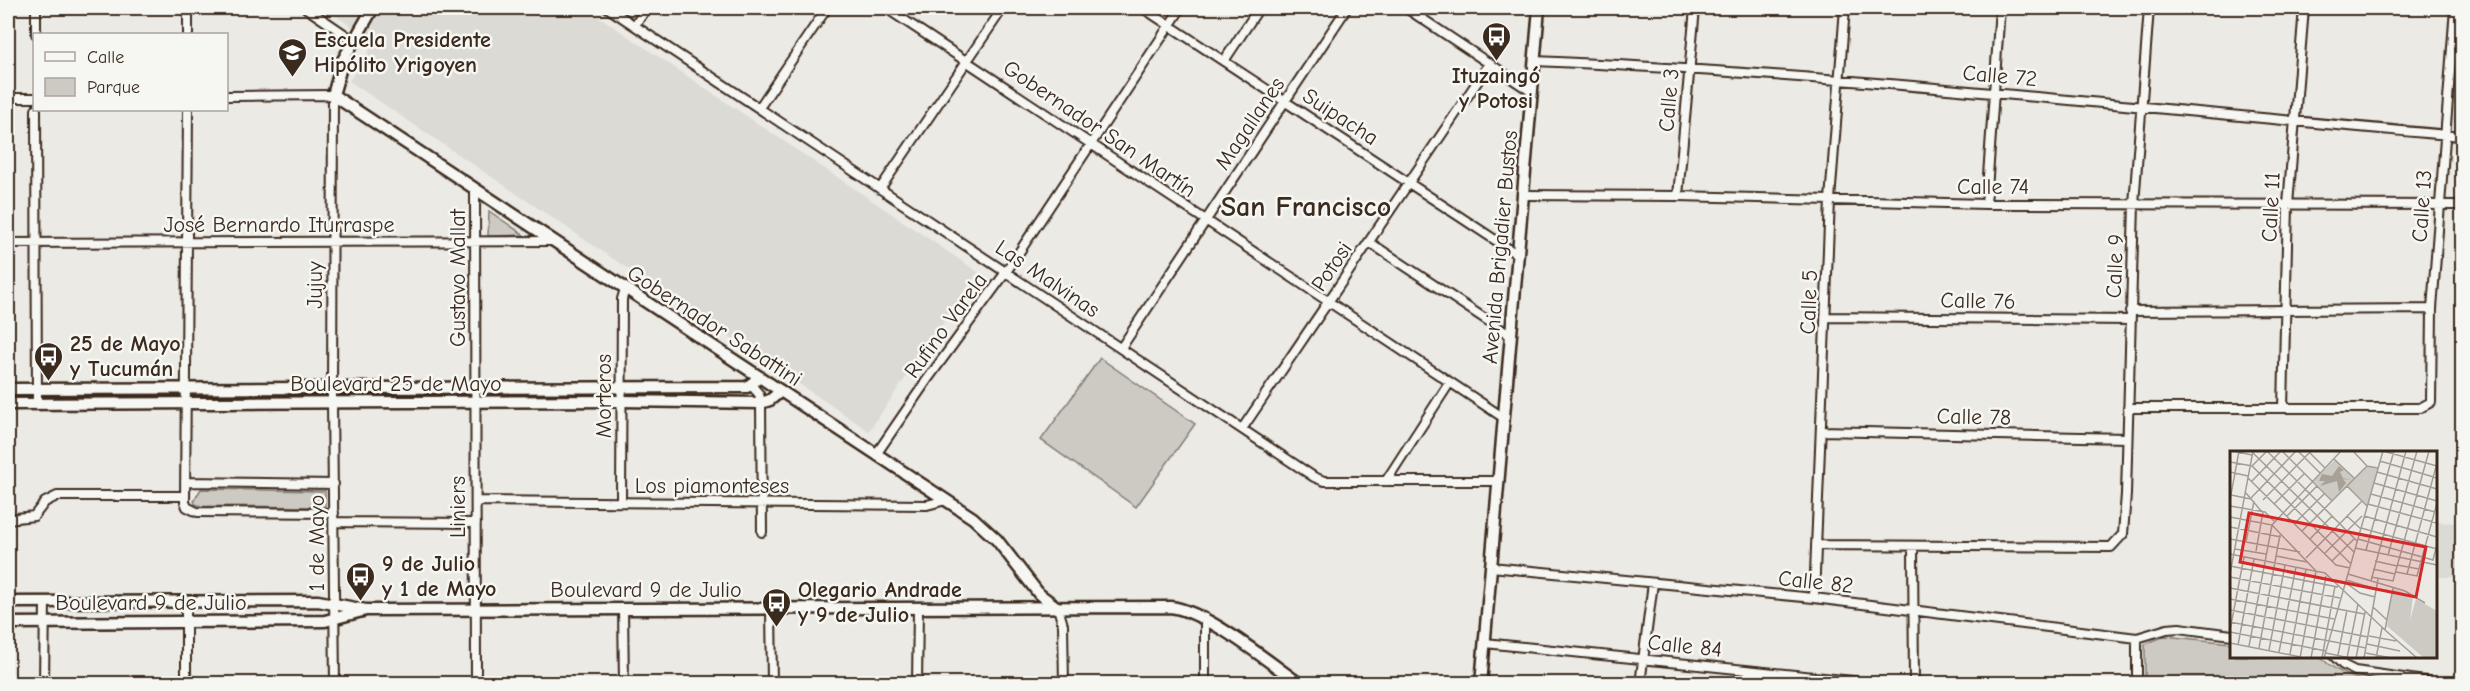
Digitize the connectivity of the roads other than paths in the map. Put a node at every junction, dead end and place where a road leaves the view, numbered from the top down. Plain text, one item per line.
1 (36, 8) edge
2 (188, 8) edge
3 (306, 8) edge
4 (373, 8) edge
5 (608, 8) edge
6 (647, 8) edge
7 (826, 8) edge
8 (886, 8) edge
9 (1003, 8) edge
10 (1143, 8) edge
11 (1181, 8) edge
12 (1259, 8) edge
13 (1347, 8) edge
14 (1406, 8) edge
15 (1539, 8) edge
16 (1695, 8) edge
17 (1845, 8) edge
18 (2000, 8) edge
19 (2149, 8) edge
20 (2304, 8) edge
21 (2455, 8) edge
22 (1170, 25) junction
23 (635, 26) junction
24 (36, 33) edge
25 (188, 33) edge
26 (353, 40) junction
27 (1224, 60) junction
28 (967, 61) junction
29 (1534, 61) junction
30 (1490, 63) junction
31 (1689, 67) junction
32 (1838, 80) junction
33 (1532, 92) junction
34 (1993, 92) junction
35 (333, 95) junction
36 (228, 96) edge
37 (8, 98) edge
38 (33, 98) edge
39 (1285, 101) junction
40 (2140, 106) junction
41 (759, 108) junction
42 (36, 111) edge
43 (188, 111) edge
44 (2294, 120) junction
45 (2444, 134) junction
46 (2463, 135) edge
47 (1091, 144) junction
48 (1409, 183) junction
49 (880, 189) junction
50 (476, 190) junction
51 (1523, 195) junction
52 (1678, 196) junction
53 (1830, 200) junction
54 (1986, 204) junction
55 (2134, 204) junction
56 (2288, 205) junction
57 (2439, 205) junction
58 (2463, 205) edge
59 (1206, 220) junction
60 (552, 241) junction
61 (332, 242) junction
62 (474, 242) junction
63 (1369, 242) junction
64 (8, 243) edge
65 (36, 243) junction
66 (187, 243) junction
67 (1518, 255) junction
68 (1006, 272) junction
69 (625, 290) junction
70 (1328, 301) junction
71 (2432, 309) junction
72 (2284, 310) junction
73 (2130, 316) junction
74 (1825, 317) junction
75 (1511, 336) junction
76 (1120, 348) junction
77 (760, 377) junction
78 (1450, 382) junction
79 (751, 385) junction
80 (475, 387) junction
81 (622, 387) junction
82 (186, 388) junction
83 (332, 388) junction
84 (8, 389) edge
85 (37, 389) junction
86 (781, 391) junction
87 (621, 401) junction
88 (332, 402) junction
89 (475, 402) junction
90 (186, 403) junction
91 (761, 403) junction
92 (8, 404) edge
93 (37, 404) junction
94 (2128, 408) junction
95 (2283, 408) junction
96 (1504, 418) junction
97 (1242, 429) junction
98 (1821, 431) junction
99 (2126, 438) junction
100 (877, 453) junction
101 (1386, 481) junction
102 (1499, 481) junction
103 (185, 482) junction
104 (334, 484) junction
105 (184, 496) junction
106 (946, 500) junction
107 (476, 501) junction
108 (621, 502) junction
109 (763, 503) junction
110 (334, 518) junction
111 (8, 519) edge
112 (476, 523) junction
113 (762, 532) dead end
114 (1816, 545) junction
115 (1913, 547) junction
116 (1491, 567) junction
117 (1653, 583) junction
118 (1814, 598) junction
119 (45, 601) junction
120 (186, 601) junction
121 (8, 602) edge
122 (334, 602) junction
123 (623, 608) junction
124 (771, 608) junction
125 (1058, 608) junction
126 (476, 609) junction
127 (918, 609) junction
128 (366, 610) junction
129 (1914, 610) junction
130 (1205, 618) junction
131 (334, 619) junction
132 (44, 622) junction
133 (186, 622) junction
134 (8, 623) edge
135 (2230, 635) edge
136 (2137, 638) junction
137 (1485, 644) junction
138 (2335, 658) edge
139 (1644, 659) junction
140 (1799, 679) edge
141 (44, 684) edge
142 (186, 684) edge
143 (335, 684) edge
144 (476, 684) edge
145 (624, 684) edge
146 (772, 684) edge
147 (917, 684) edge
148 (1064, 684) edge
149 (1204, 684) edge
150 (1300, 684) edge
151 (1481, 684) edge
152 (1640, 684) edge
153 (1882, 684) edge
154 (1914, 684) edge
155 (2137, 684) edge
156 (2445, 684) edge

1 - 24 street
2 - 25 street
3 - 26 street
4 - 26 main road
5 - 23 street, Las Malvinas
6 - 23 street
7 - 41 street
8 - 28 street, Gobernador San Martín
9 - 28 street
10 - 22 street, Suipacha
11 - 22 street, Rufino Varela
12 - 27 street
13 - 39 street, Magallanes
14 - 30 street
15 - 29 main road, Avenida Brigadier Bustos
16 - 31 street, Calle 3
17 - 32 street, Calle 5
18 - 34 street
19 - 40 street, Calle 9
20 - 44 street, Calle 11
21 - 45 street, Calle 13
22 - 27 street, Suipacha
22 - 47 street, Rufino Varela
23 - 41 street, Las Malvinas
26 - 35 main road
27 - 39 street, Suipacha
28 - 47 street, Gobernador San Martín
28 - 49 street
29 - 31 street, Calle 72
29 - 33 main road, Avenida Brigadier Bustos
30 - 33 street
30 - 48 street, Potosi
31 - 32 street, Calle 72
31 - 52 street, Calle 3
32 - 34 street, Calle 72
32 - 53 street, Calle 5
33 - 51 main road, Avenida Brigadier Bustos
34 - 40 street, Calle 72
34 - 54 street
35 - 36 street
35 - 50 main road, Gobernador Sabattini
35 - 61 street, Jujuy
37 - 38 street
39 - 48 street, Suipacha
39 - 59 street, Magallanes
40 - 44 street, Calle 72
40 - 55 street, Calle 9
41 - 49 street, Las Malvinas
42 - 65 street
43 - 66 street
44 - 45 street, Calle 72
44 - 56 street, Calle 11
45 - 46 street, Calle 72
45 - 57 street, Calle 13
47 - 59 street, Gobernador San Martín
47 - 68 street, Rufino Varela
48 - 63 street, Potosi
48 - 67 street, Suipacha
49 - 68 street, Las Malvinas
50 - 60 main road, Gobernador Sabattini
50 - 62 street, Gustavo Mallat
51 - 52 street, Calle 74
51 - 67 main road, Avenida Brigadier Bustos
52 - 53 street, Calle 74
53 - 54 street, Calle 74
53 - 74 street, Calle 5
54 - 55 street, Calle 74
55 - 56 street, Calle 74
55 - 73 street, Calle 9
56 - 57 street, Calle 74
56 - 72 street, Calle 11
57 - 58 street, Calle 74
57 - 71 street, Calle 13
59 - 70 street, Gobernador San Martín
59 - 76 street, Magallanes
60 - 62 street, José Bernardo Iturraspe
60 - 69 main road, Gobernador Sabattini
61 - 62 street, José Bernardo Iturraspe
61 - 66 street, José Bernardo Iturraspe
61 - 83 street, Jujuy
62 - 80 street, Gustavo Mallat
63 - 70 street, Potosi
63 - 75 street
64 - 65 street, José Bernardo Iturraspe
65 - 66 street, José Bernardo Iturraspe
65 - 85 street
66 - 82 street
67 - 75 main road, Avenida Brigadier Bustos
68 - 76 street, Las Malvinas
68 - 100 street, Rufino Varela
69 - 77 main road, Gobernador Sabattini
69 - 81 street, Morteros
70 - 78 street, Gobernador San Martín
70 - 97 street, Potosi
71 - 72 street, Calle 76
71 - 95 street, Calle 13
72 - 73 street, Calle 76
72 - 95 street, Calle 11
73 - 74 street, Calle 76
73 - 94 street, Calle 9
74 - 98 street, Calle 5
75 - 96 main road, Avenida Brigadier Bustos
76 - 97 street, Las Malvinas
77 - 79 main road
77 - 86 main road, Gobernador Sabattini
78 - 96 street, Gobernador San Martín
78 - 101 street
79 - 81 main road, Boulevard 25 de Mayo
79 - 91 street
80 - 81 main road, Boulevard 25 de Mayo
80 - 83 main road, Boulevard 25 de Mayo
80 - 89 street, Gustavo Mallat
81 - 87 street, Morteros
82 - 83 main road, Boulevard 25 de Mayo
82 - 85 main road, Boulevard 25 de Mayo
82 - 90 street
83 - 88 street, Jujuy
84 - 85 main road, Boulevard 25 de Mayo
85 - 93 street
86 - 91 main road
86 - 100 main road, Gobernador Sabattini
87 - 89 main road, Boulevard 25 de Mayo
87 - 91 main road, Boulevard 25 de Mayo
87 - 108 street, Morteros
88 - 89 main road, Boulevard 25 de Mayo
88 - 90 main road, Boulevard 25 de Mayo
88 - 104 street, 1 de Mayo
89 - 107 street, Liniers
90 - 93 main road, Boulevard 25 de Mayo
90 - 103 street
91 - 109 street
92 - 93 main road, Boulevard 25 de Mayo
94 - 95 street
94 - 99 street, Calle 9
96 - 102 main road, Avenida Brigadier Bustos
97 - 101 street, Las Malvinas
98 - 99 street, Calle 78
98 - 114 street, Calle 5
99 - 115 street, Calle 9
100 - 106 main road, Gobernador Sabattini
101 - 102 street, Las Malvinas
102 - 116 main road, Avenida Brigadier Bustos
103 - 104 street
103 - 105 street
104 - 110 street, 1 de Mayo
105 - 110 street
105 - 111 street
106 - 109 street, Los piamonteses
106 - 125 main road, Gobernador Sabattini
107 - 108 street, Los piamonteses
107 - 112 street, Liniers
108 - 109 street, Los piamonteses
109 - 113 street
110 - 112 street
110 - 122 street, 1 de Mayo
112 - 126 street, Liniers
114 - 115 street
114 - 118 street, Calle 5
115 - 129 street
116 - 117 street, Calle 82
116 - 137 main road, Avenida Brigadier Bustos
117 - 118 street, Calle 82
117 - 139 street
118 - 129 street, Calle 82
119 - 120 main road, Boulevard 9 de Julio
119 - 121 main road, Boulevard 9 de Julio
119 - 132 street
120 - 122 main road, Boulevard 9 de Julio
120 - 133 street
122 - 128 main road, Boulevard 9 de Julio
122 - 131 street, 1 de Mayo
123 - 124 main road, Boulevard 9 de Julio
123 - 126 main road, Boulevard 9 de Julio
123 - 145 street
124 - 127 main road, Boulevard 9 de Julio
124 - 146 street
125 - 127 main road, Boulevard 9 de Julio
125 - 130 main road, Boulevard 9 de Julio
125 - 148 street
126 - 128 main road, Boulevard 9 de Julio
126 - 144 street, Liniers
127 - 147 street
128 - 131 main road, Boulevard 9 de Julio
129 - 136 street, Calle 82
129 - 154 street
130 - 149 street
130 - 150 main road, Boulevard 9 de Julio
131 - 133 main road, Boulevard 9 de Julio
131 - 143 street, 1 de Mayo
132 - 133 main road, Boulevard 9 de Julio
132 - 134 main road, Boulevard 9 de Julio
132 - 141 street
133 - 142 street
135 - 136 street
136 - 155 street
137 - 139 street, Calle 84
137 - 151 main road, Avenida Brigadier Bustos
138 - 156 street
139 - 140 street, Calle 84
139 - 152 street
140 - 153 street, Calle 84

